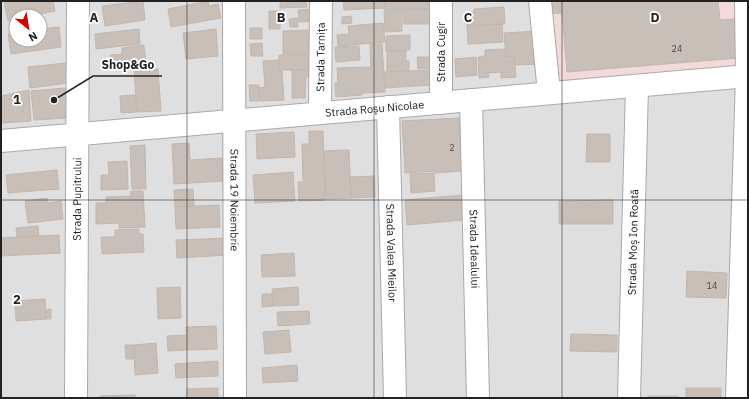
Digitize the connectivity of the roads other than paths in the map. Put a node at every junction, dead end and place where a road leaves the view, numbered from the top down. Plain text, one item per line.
1 (78, 1) edge
2 (234, 1) edge
3 (320, 1) edge
4 (442, 1) edge
5 (540, 1) edge
6 (746, 1) edge
7 (747, 76) edge
8 (637, 86) junction
9 (549, 93) junction
10 (470, 100) junction
11 (441, 103) junction
12 (388, 107) junction
13 (320, 113) junction
14 (234, 120) junction
15 (78, 134) junction
16 (1, 140) edge
17 (76, 398) edge
18 (235, 398) edge
19 (395, 398) edge
20 (478, 398) edge
21 (629, 398) edge
22 (737, 398) edge

1 - 15 street, Strada Pupitrului
2 - 14 street, Strada 19 Noiembrie
3 - 13 street, Strada Tarnița
4 - 11 street, Strada Cugir
5 - 9 street
6 - 7 street
7 - 8 street, Strada Roșu Nicolae
7 - 22 street
8 - 9 street, Strada Roșu Nicolae
8 - 21 street, Strada Moș Ion Roată
9 - 10 street, Strada Roșu Nicolae
10 - 11 street, Strada Roșu Nicolae
10 - 20 street, Strada Idealului
11 - 12 street, Strada Roșu Nicolae
12 - 13 street, Strada Roșu Nicolae
12 - 19 street, Strada Valea Mieilor
13 - 14 street, Strada Roșu Nicolae
14 - 15 street, Strada Roșu Nicolae
14 - 18 street, Strada 19 Noiembrie
15 - 16 street, Strada Roșu Nicolae
15 - 17 street, Strada Pupitrului

